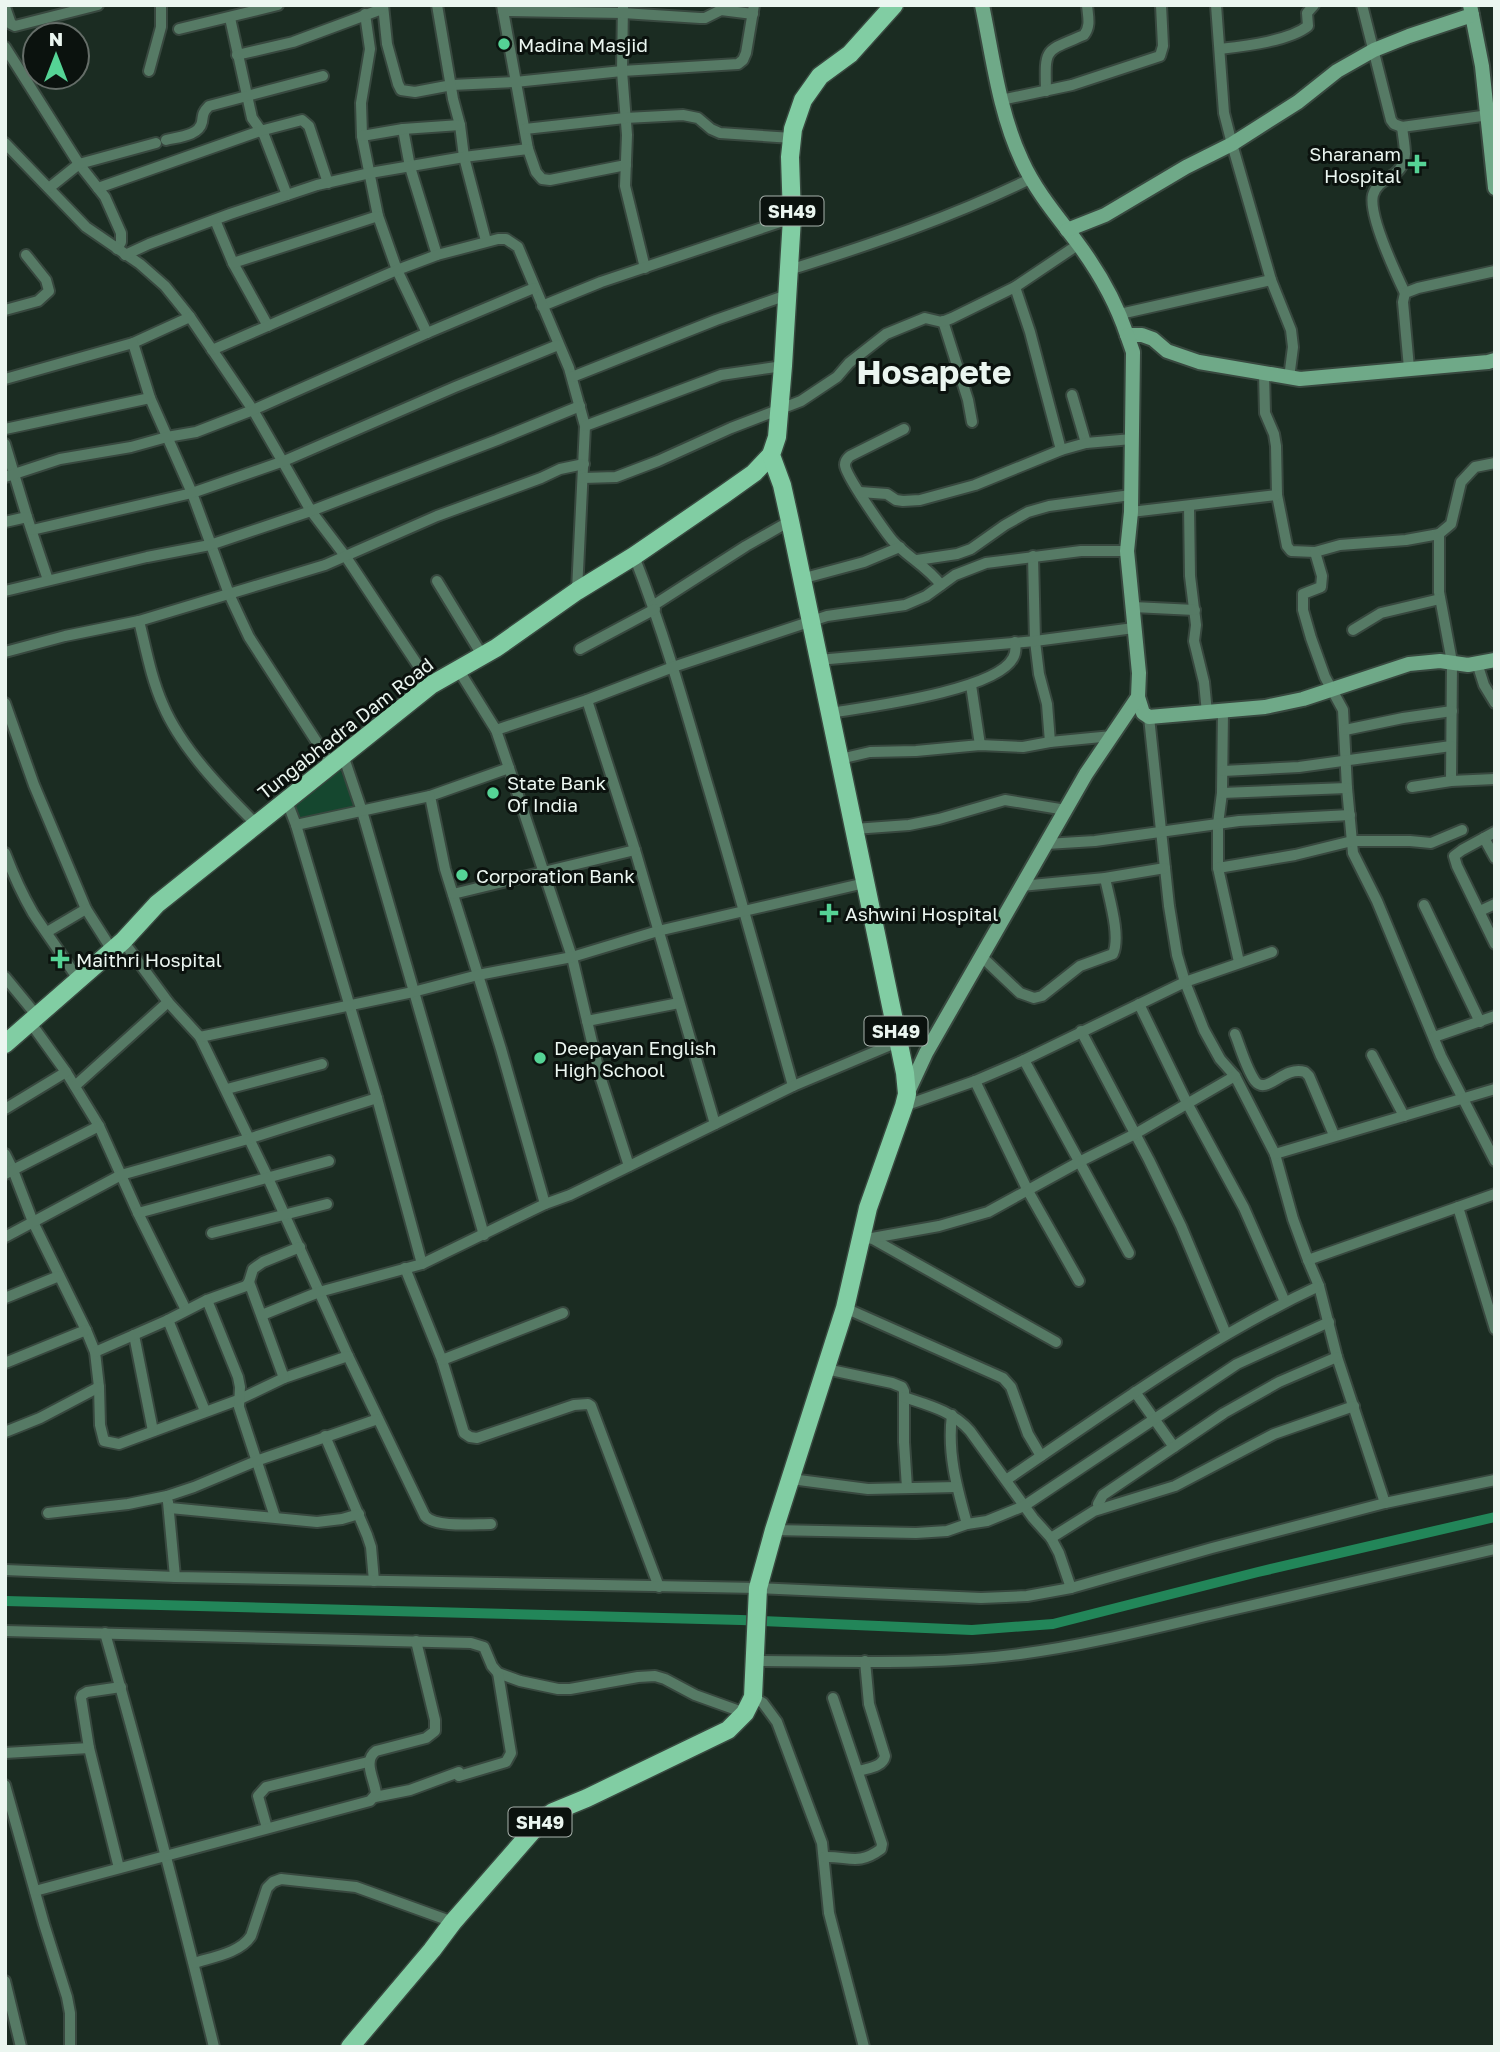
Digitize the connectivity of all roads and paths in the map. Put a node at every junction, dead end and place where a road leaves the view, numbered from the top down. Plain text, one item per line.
1 (98, 5) edge
2 (160, 5) edge
3 (278, 5) edge
4 (437, 5) edge
5 (894, 5) edge
6 (982, 5) edge
7 (1087, 5) edge
8 (1161, 5) edge
9 (1216, 5) edge
10 (1314, 5) edge
11 (1362, 5) edge
12 (5, 7) edge
13 (383, 7) edge
14 (502, 8) edge
15 (1471, 8) edge
16 (623, 9) edge
17 (754, 10) edge
18 (365, 14) junction
19 (230, 18) junction
20 (179, 29) dead end
21 (5, 47) edge
22 (1220, 49) junction
23 (1374, 50) junction
24 (237, 55) junction
25 (149, 71) dead end
26 (622, 71) junction
27 (323, 76) dead end
28 (515, 82) junction
29 (452, 85) junction
30 (1046, 91) junction
31 (247, 96) junction
32 (1001, 100) junction
33 (1489, 115) junction
34 (625, 118) junction
35 (460, 125) junction
36 (1402, 127) junction
37 (403, 129) junction
38 (525, 129) junction
39 (260, 131) junction
40 (362, 136) junction
41 (792, 138) junction
42 (5, 143) edge
43 (1232, 144) junction
44 (528, 149) junction
45 (464, 157) junction
46 (79, 164) junction
47 (625, 165) junction
48 (410, 167) junction
49 (370, 173) junction
50 (1032, 178) junction
51 (328, 183) junction
52 (49, 188) junction
53 (98, 188) junction
54 (1495, 188) edge
55 (287, 195) junction
56 (378, 216) junction
57 (792, 218) junction
58 (215, 219) junction
59 (1068, 230) junction
60 (486, 241) junction
61 (1079, 244) junction
62 (121, 252) junction
63 (26, 255) dead end
64 (437, 255) junction
65 (233, 263) junction
66 (645, 268) junction
67 (397, 270) junction
68 (789, 270) junction
69 (1495, 271) edge
70 (1271, 280) junction
71 (1015, 287) junction
72 (534, 288) junction
73 (1405, 293) junction
74 (787, 295) junction
75 (542, 306) junction
76 (5, 310) edge
77 (1120, 314) junction
78 (190, 317) junction
79 (943, 321) junction
80 (268, 326) junction
81 (427, 333) junction
82 (1128, 335) junction
83 (133, 343) junction
84 (558, 345) junction
85 (212, 349) junction
86 (1495, 360) edge
87 (783, 366) junction
88 (1409, 368) junction
89 (1264, 373) junction
90 (572, 377) junction
91 (1289, 378) junction
92 (5, 379) edge
93 (1072, 396) dead end
94 (150, 398) junction
95 (580, 406) junction
96 (253, 410) junction
97 (779, 410) junction
98 (972, 422) dead end
99 (586, 426) junction
100 (5, 429) edge
101 (904, 429) dead end
102 (167, 437) junction
103 (1132, 439) junction
104 (1086, 443) junction
105 (5, 444) edge
106 (1061, 450) junction
107 (771, 456) junction
108 (284, 461) junction
109 (1495, 463) edge
110 (584, 464) junction
111 (10, 475) edge
112 (583, 478) junction
113 (860, 492) junction
114 (192, 493) junction
115 (1131, 495) junction
116 (1277, 495) junction
117 (1189, 506) junction
118 (311, 511) junction
119 (1131, 512) junction
120 (27, 517) junction
121 (790, 521) junction
122 (5, 522) edge
123 (33, 530) junction
124 (1439, 534) junction
125 (210, 545) junction
126 (900, 547) junction
127 (1127, 551) junction
128 (1315, 552) junction
129 (634, 556) junction
130 (1033, 556) junction
131 (346, 557) junction
132 (917, 560) junction
133 (801, 579) junction
134 (48, 580) junction
135 (437, 580) dead end
136 (941, 585) junction
137 (577, 590) junction
138 (5, 591) edge
139 (229, 594) junction
140 (1440, 598) junction
141 (654, 607) junction
142 (1133, 607) junction
143 (1195, 610) junction
144 (139, 621) junction
145 (810, 621) junction
146 (1134, 628) junction
147 (1353, 630) dead end
148 (1035, 641) junction
149 (1015, 642) junction
150 (580, 649) dead end
151 (5, 652) edge
152 (482, 655) junction
153 (818, 660) junction
154 (1495, 660) edge
155 (1452, 662) junction
156 (1477, 663) junction
157 (673, 667) junction
158 (458, 669) junction
159 (431, 685) junction
160 (971, 685) junction
161 (1331, 689) junction
162 (1138, 697) junction
163 (587, 700) junction
164 (1495, 703) edge
165 (5, 704) edge
166 (1223, 711) junction
167 (1452, 711) junction
168 (830, 713) junction
169 (1207, 713) junction
170 (1149, 717) junction
171 (496, 730) junction
172 (1345, 730) junction
173 (1112, 736) junction
174 (1050, 742) junction
175 (980, 745) junction
176 (1451, 746) junction
177 (337, 759) junction
178 (839, 760) junction
179 (1345, 761) junction
180 (509, 768) junction
181 (1223, 771) junction
182 (1495, 779) edge
183 (1451, 781) junction
184 (1412, 787) dead end
185 (1347, 788) junction
186 (1222, 793) junction
187 (430, 796) junction
188 (286, 799) junction
189 (1066, 810) junction
190 (362, 811) junction
191 (1350, 815) junction
192 (256, 824) junction
193 (1218, 824) junction
194 (296, 825) junction
195 (854, 829) junction
196 (1462, 830) dead end
197 (1161, 832) junction
198 (1495, 832) edge
199 (1484, 838) junction
200 (1352, 841) junction
201 (1046, 844) junction
202 (635, 850) junction
203 (5, 853) edge
204 (1495, 858) edge
205 (1218, 867) junction
206 (1165, 868) junction
207 (544, 872) junction
208 (1105, 878) junction
209 (865, 883) junction
210 (1021, 886) junction
211 (453, 894) junction
212 (1495, 904) edge
213 (1424, 905) dead end
214 (86, 909) junction
215 (744, 910) junction
216 (1480, 911) junction
217 (659, 931) junction
218 (47, 932) junction
219 (1495, 944) edge
220 (118, 946) junction
221 (1272, 952) dead end
222 (572, 957) junction
223 (982, 957) junction
224 (1238, 962) junction
225 (478, 975) junction
226 (5, 977) edge
227 (79, 981) junction
228 (1185, 982) junction
229 (413, 992) junction
230 (168, 1002) junction
231 (679, 1003) junction
232 (1139, 1004) junction
233 (349, 1005) junction
234 (1495, 1016) edge
235 (33, 1019) junction
236 (587, 1021) junction
237 (1480, 1022) junction
238 (1080, 1031) junction
239 (1235, 1034) dead end
240 (200, 1037) junction
241 (1434, 1037) junction
242 (898, 1042) junction
243 (5, 1044) edge
244 (1372, 1055) dead end
245 (1024, 1060) junction
246 (322, 1064) dead end
247 (66, 1072) junction
248 (1235, 1076) junction
249 (975, 1081) junction
250 (75, 1086) junction
251 (793, 1086) junction
252 (1495, 1088) edge
253 (227, 1089) junction
254 (377, 1098) junction
255 (1463, 1098) junction
256 (906, 1100) junction
257 (1187, 1103) junction
258 (5, 1109) edge
259 (1404, 1116) junction
260 (715, 1124) junction
261 (99, 1126) junction
262 (1135, 1134) junction
263 (1334, 1135) junction
264 (248, 1139) junction
265 (5, 1154) edge
266 (1275, 1154) junction
267 (329, 1161) dead end
268 (1495, 1161) edge
269 (1079, 1162) junction
270 (629, 1166) junction
271 (9, 1172) edge
272 (121, 1175) junction
273 (268, 1178) junction
274 (1028, 1191) junction
275 (1495, 1194) edge
276 (327, 1204) dead end
277 (545, 1204) junction
278 (1458, 1207) junction
279 (138, 1213) junction
280 (284, 1215) junction
281 (33, 1222) junction
282 (212, 1233) dead end
283 (484, 1235) junction
284 (5, 1237) edge
285 (866, 1239) junction
286 (300, 1247) junction
287 (1129, 1253) dead end
288 (1308, 1260) junction
289 (422, 1264) junction
290 (405, 1268) junction
291 (59, 1276) junction
292 (1079, 1281) dead end
293 (250, 1282) junction
294 (1320, 1286) junction
295 (319, 1292) junction
296 (5, 1298) edge
297 (207, 1300) junction
298 (1285, 1302) junction
299 (845, 1308) junction
300 (186, 1310) junction
301 (564, 1313) dead end
302 (262, 1315) junction
303 (168, 1320) junction
304 (1329, 1322) junction
305 (1495, 1329) edge
306 (86, 1330) junction
307 (1226, 1334) junction
308 (134, 1335) junction
309 (1056, 1342) dead end
310 (95, 1352) junction
311 (348, 1356) junction
312 (1337, 1357) junction
313 (442, 1360) junction
314 (5, 1363) edge
315 (826, 1369) junction
316 (284, 1378) junction
317 (99, 1387) junction
318 (1135, 1392) junction
319 (904, 1397) junction
320 (239, 1400) junction
321 (1354, 1406) junction
322 (205, 1411) junction
323 (952, 1416) junction
324 (378, 1419) junction
325 (1154, 1419) junction
326 (153, 1431) junction
327 (5, 1432) edge
328 (325, 1436) junction
329 (1174, 1447) junction
330 (1041, 1456) junction
331 (256, 1461) junction
332 (792, 1479) junction
333 (1006, 1480) junction
334 (1495, 1480) edge
335 (957, 1487) junction
336 (907, 1488) junction
337 (167, 1496) junction
338 (1385, 1503) junction
339 (1024, 1506) junction
340 (170, 1508) junction
341 (1099, 1509) junction
342 (48, 1513) dead end
343 (359, 1514) junction
344 (275, 1517) junction
345 (491, 1524) dead end
346 (967, 1524) junction
347 (774, 1530) junction
348 (1051, 1538) junction
349 (1495, 1549) edge
350 (5, 1570) edge
351 (175, 1577) junction
352 (374, 1581) junction
353 (659, 1587) junction
354 (1071, 1588) junction
355 (757, 1592) junction
356 (5, 1631) edge
357 (106, 1633) junction
358 (416, 1641) junction
359 (755, 1657) junction
360 (865, 1661) junction
361 (498, 1673) junction
362 (121, 1687) junction
363 (833, 1698) dead end
364 (749, 1705) junction
365 (89, 1748) junction
366 (5, 1753) edge
367 (369, 1762) junction
368 (859, 1771) junction
369 (5, 1785) edge
370 (375, 1797) junction
371 (9, 1808) edge
372 (267, 1828) junction
373 (166, 1854) junction
374 (824, 1857) junction
375 (118, 1868) junction
376 (35, 1891) junction
377 (453, 1922) junction
378 (194, 1963) junction
379 (5, 1981) edge
380 (22, 2047) edge
381 (70, 2047) edge
382 (214, 2047) edge
383 (350, 2047) edge
384 (864, 2047) edge

1 - 12 street
2 - 25 street
3 - 19 street
4 - 29 street
5 - 41 main road, SH49
6 - 32 street
7 - 30 street
8 - 30 street
9 - 22 street
10 - 22 street
11 - 23 street
13 - 18 street
13 - 29 street
14 - 16 street
14 - 28 street
15 - 23 street
15 - 33 street
16 - 17 street
16 - 26 street
17 - 26 street
18 - 24 street
18 - 40 street
19 - 20 street
19 - 24 street
21 - 46 street
22 - 43 street
23 - 36 street
23 - 43 street
24 - 31 street
26 - 28 street
26 - 34 street
27 - 31 street
28 - 29 street
28 - 38 street
29 - 35 street
30 - 32 street
31 - 39 street
31 - 46 street
32 - 50 street
33 - 36 street
33 - 54 street
34 - 38 street
34 - 41 street
34 - 47 street
35 - 37 street
35 - 45 street
36 - 73 street
37 - 40 street
37 - 48 street
38 - 44 street
39 - 51 street
39 - 53 street
39 - 55 street
40 - 49 street
41 - 57 main road, SH49
42 - 52 street
43 - 59 street
43 - 70 street
44 - 45 street
44 - 47 street
45 - 48 street
45 - 60 street
46 - 52 street
46 - 53 street
47 - 66 street
48 - 49 street
48 - 64 street
49 - 51 street
49 - 56 street
50 - 59 street
50 - 68 street
51 - 55 street
52 - 62 street
53 - 62 street
55 - 58 street
56 - 65 street
56 - 67 street
57 - 66 street
57 - 68 main road, SH49
58 - 62 street
58 - 65 street
59 - 61 street
60 - 64 street
60 - 72 street
61 - 71 street
61 - 77 street
62 - 78 street
63 - 76 street
64 - 67 street
65 - 80 street
66 - 75 street
67 - 80 street
67 - 81 street
68 - 74 main road, SH49
69 - 73 street
70 - 77 street
70 - 91 street
71 - 79 street
71 - 106 street
72 - 75 street
72 - 81 street
73 - 88 street
74 - 87 main road, SH49
74 - 90 street
75 - 84 street
77 - 82 street
78 - 83 street
78 - 85 street
79 - 97 street
79 - 98 street
80 - 85 street
81 - 96 street
82 - 89 street
82 - 103 street
83 - 92 street
83 - 94 street
84 - 90 street
84 - 108 street
85 - 96 street
86 - 88 street
87 - 97 main road, SH49
87 - 99 street
88 - 91 street
89 - 91 street
89 - 116 street
90 - 95 street
93 - 104 street
94 - 100 street
94 - 102 street
95 - 99 street
95 - 118 street
96 - 102 street
96 - 108 street
97 - 107 main road, SH49
97 - 112 street
99 - 110 street
101 - 113 street
102 - 111 street
102 - 114 street
103 - 104 street
103 - 115 street
104 - 106 street
105 - 111 street
106 - 113 street
107 - 121 main road, SH49
107 - 129 main road, Tungabhadra Dam Road
108 - 114 street
108 - 118 street
109 - 124 street
110 - 112 street
110 - 131 street
111 - 120 street
112 - 137 street
113 - 126 street
114 - 123 street
114 - 125 street
115 - 119 street
115 - 132 street
116 - 117 street
116 - 128 street
117 - 119 street
117 - 143 street
118 - 125 street
118 - 131 street
119 - 127 street
120 - 122 street
120 - 123 street
121 - 133 main road, SH49
121 - 141 street
123 - 134 street
124 - 128 street
124 - 140 street
125 - 134 street
125 - 139 street
126 - 132 street
126 - 133 street
127 - 130 street
127 - 142 street
128 - 161 street
129 - 137 main road, Tungabhadra Dam Road
129 - 141 street
130 - 136 street
130 - 148 street
131 - 139 street
131 - 159 street
132 - 136 street
133 - 145 main road, SH49
134 - 138 street
135 - 152 street
136 - 145 street
137 - 152 main road, Tungabhadra Dam Road
139 - 144 street
139 - 177 street
140 - 147 street
140 - 155 street
141 - 150 street
141 - 157 street
142 - 143 street
142 - 146 street
143 - 169 street
144 - 151 street
144 - 192 street
145 - 153 main road, SH49
145 - 157 street
146 - 148 street
146 - 162 street
148 - 149 street
148 - 174 street
149 - 153 street
149 - 160 street
152 - 158 main road, Tungabhadra Dam Road
153 - 168 main road, SH49
154 - 156 street
155 - 156 street
155 - 161 street
155 - 167 street
156 - 164 street
157 - 163 street
157 - 215 street
158 - 159 main road, Tungabhadra Dam Road
158 - 171 street
159 - 177 main road, Tungabhadra Dam Road
160 - 168 street
160 - 175 street
161 - 166 street
161 - 172 street
162 - 170 street
162 - 173 street
163 - 171 street
163 - 202 street
165 - 214 street
166 - 169 street
166 - 181 street
167 - 172 street
167 - 176 street
168 - 178 main road, SH49
169 - 170 street
170 - 197 street
171 - 180 street
172 - 179 street
173 - 174 street
173 - 189 street
174 - 175 street
175 - 178 street
176 - 179 street
176 - 183 street
177 - 188 main road, Tungabhadra Dam Road
177 - 190 street
178 - 195 main road, SH49
179 - 181 street
179 - 185 street
180 - 187 street
180 - 207 street
181 - 186 street
182 - 183 street
183 - 184 street
185 - 186 street
185 - 191 street
186 - 193 street
187 - 190 street
187 - 211 street
188 - 192 main road, Tungabhadra Dam Road
188 - 194 street
189 - 195 street
189 - 201 street
190 - 194 street
190 - 229 street
191 - 193 street
191 - 200 street
192 - 220 main road, Tungabhadra Dam Road
193 - 197 street
193 - 205 street
194 - 233 street
195 - 209 main road, SH49
196 - 200 street
197 - 201 street
197 - 206 street
198 - 199 street
199 - 204 street
199 - 216 street
200 - 205 street
200 - 241 street
201 - 210 street
202 - 207 street
202 - 217 street
203 - 218 street
205 - 224 street
206 - 208 street
206 - 228 street
207 - 211 street
207 - 222 street
208 - 210 street
208 - 223 street
209 - 215 street
209 - 242 main road, SH49
210 - 223 street
211 - 225 street
212 - 216 street
213 - 237 street
214 - 218 street
214 - 220 street
215 - 217 street
215 - 251 street
216 - 219 street
217 - 222 street
217 - 231 street
218 - 227 street
220 - 227 main road, Tungabhadra Dam Road
220 - 230 street
221 - 224 street
222 - 225 street
222 - 236 street
223 - 256 street
224 - 228 street
225 - 229 street
225 - 277 street
226 - 235 street
227 - 235 main road, Tungabhadra Dam Road
228 - 232 street
228 - 248 street
229 - 233 street
229 - 283 street
230 - 240 street
230 - 250 street
231 - 236 street
231 - 260 street
232 - 238 street
232 - 257 street
233 - 240 street
233 - 254 street
234 - 237 street
235 - 243 main road, Tungabhadra Dam Road
235 - 247 street
236 - 270 street
237 - 241 street
238 - 245 street
238 - 262 street
239 - 263 street
240 - 253 street
241 - 255 street
242 - 251 street
242 - 256 main road, SH49
244 - 259 street
245 - 249 street
245 - 269 street
246 - 253 street
247 - 250 street
247 - 258 street
248 - 257 street
248 - 266 street
249 - 256 street
249 - 274 street
250 - 261 street
251 - 260 street
252 - 255 street
253 - 264 street
254 - 264 street
254 - 289 street
255 - 259 street
255 - 268 street
256 - 285 main road, SH49
257 - 262 street
257 - 298 street
259 - 263 street
260 - 270 street
261 - 271 street
261 - 272 street
262 - 269 street
262 - 307 street
263 - 266 street
264 - 272 street
264 - 273 street
265 - 271 street
266 - 288 street
267 - 273 street
269 - 274 street
269 - 287 street
270 - 277 street
271 - 281 street
272 - 279 street
272 - 281 street
273 - 279 street
273 - 280 street
274 - 285 street
274 - 292 street
275 - 278 street
276 - 280 street
277 - 283 street
278 - 288 street
278 - 305 street
279 - 300 street
280 - 282 street
280 - 286 street
281 - 284 street
281 - 291 street
283 - 289 street
285 - 299 main road, SH49
285 - 309 street
286 - 293 street
286 - 295 street
288 - 294 street
289 - 290 street
290 - 295 street
290 - 313 street
291 - 296 street
291 - 306 street
293 - 297 street
293 - 302 street
294 - 298 street
294 - 304 street
295 - 302 street
295 - 311 street
297 - 300 street
297 - 320 street
298 - 307 street
299 - 315 main road, SH49
299 - 330 street
300 - 303 street
301 - 313 street
302 - 316 street
303 - 308 street
303 - 322 street
304 - 312 street
304 - 325 street
306 - 310 street
306 - 314 street
307 - 318 street
308 - 310 street
308 - 326 street
310 - 317 street
311 - 316 street
311 - 324 street
312 - 321 street
312 - 329 street
313 - 353 street
315 - 319 street
315 - 332 main road, SH49
316 - 320 street
317 - 326 street
317 - 327 street
318 - 325 street
318 - 330 street
319 - 323 street
319 - 336 street
320 - 322 street
320 - 331 street
321 - 338 street
321 - 341 street
322 - 326 street
323 - 333 street
323 - 335 street
324 - 328 street
324 - 345 street
325 - 329 street
325 - 339 street
328 - 331 street
328 - 343 street
329 - 341 street
330 - 333 street
331 - 337 street
331 - 344 street
332 - 336 street
332 - 347 main road, SH49
333 - 339 street
334 - 338 street
335 - 336 street
335 - 346 street
337 - 340 street
337 - 342 street
338 - 354 street
339 - 346 street
339 - 348 street
340 - 344 street
340 - 351 street
341 - 348 street
343 - 344 street
343 - 352 street
346 - 347 street
347 - 355 main road, SH49
348 - 354 street
349 - 360 street
350 - 351 street
351 - 352 street
352 - 353 street
353 - 355 street
354 - 355 street
355 - 359 main road, SH49
356 - 357 street
357 - 358 street
357 - 362 street
358 - 361 street
358 - 367 street
359 - 360 street
359 - 364 main road, SH49
360 - 368 street
361 - 364 street
361 - 370 street
362 - 365 street
362 - 373 street
363 - 368 street
364 - 374 street
364 - 377 main road, SH49
365 - 366 street
365 - 375 street
367 - 370 street
367 - 372 street
368 - 374 street
369 - 371 street
370 - 372 street
371 - 376 street
372 - 373 street
373 - 375 street
373 - 378 street
374 - 384 street
375 - 376 street
376 - 381 street
377 - 378 street
377 - 383 main road, SH49
378 - 382 street
379 - 380 street

